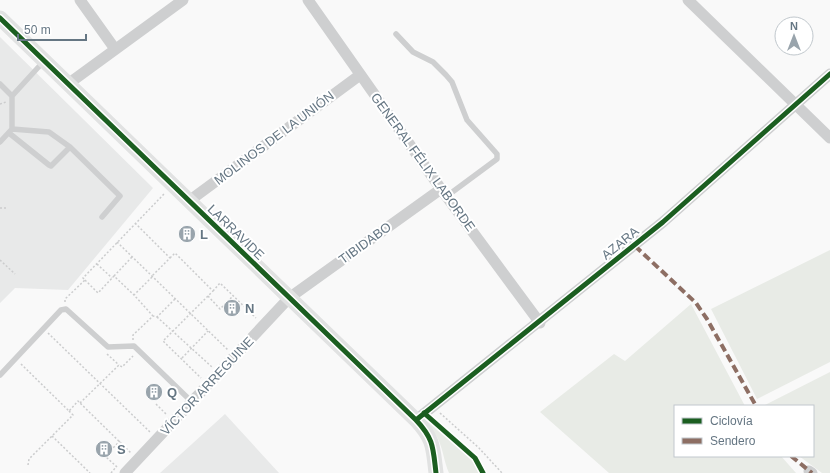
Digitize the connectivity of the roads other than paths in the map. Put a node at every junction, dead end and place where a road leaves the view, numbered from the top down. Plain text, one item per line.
1 (80, 0) edge
2 (184, 0) edge
3 (308, 0) edge
4 (688, 0) edge
5 (0, 18) edge
6 (396, 34) dead end
7 (115, 49) junction
8 (44, 61) junction
9 (830, 74) edge
10 (360, 75) junction
11 (0, 84) edge
12 (68, 84) junction
13 (12, 96) junction
14 (796, 103) junction
15 (10, 131) junction
16 (830, 138) edge
17 (0, 142) edge
18 (70, 147) junction
19 (444, 192) junction
20 (189, 201) junction
21 (102, 217) dead end
22 (289, 298) junction
23 (540, 323) junction
24 (0, 375) edge
25 (192, 402) junction
26 (416, 420) junction
27 (121, 470) edge
28 (436, 473) edge

1 - 7 street
2 - 7 street
3 - 10 street, GENERAL FÉLIX LABORDE
4 - 14 street
5 - 8 street, LARRAVIDE
6 - 19 lane, TIBIDABO
7 - 12 street
8 - 12 street, LARRAVIDE
8 - 13 lane
9 - 14 street, AZARA
10 - 19 street, GENERAL FÉLIX LABORDE
10 - 20 street, MOLINOS DE LA UNIÓN
11 - 13 lane
12 - 20 street, LARRAVIDE
13 - 15 lane
14 - 16 street
14 - 23 street, AZARA
15 - 17 lane
15 - 18 lane
15 - 18 lane
18 - 21 lane
19 - 22 street, TIBIDABO
19 - 23 street, GENERAL FÉLIX LABORDE
20 - 22 street, LARRAVIDE
22 - 25 street, VÍCTOR ARREGUINE
22 - 26 street, LARRAVIDE
23 - 26 street, AZARA
24 - 25 lane
25 - 27 street, VÍCTOR ARREGUINE
26 - 28 street, LARRAVIDE

